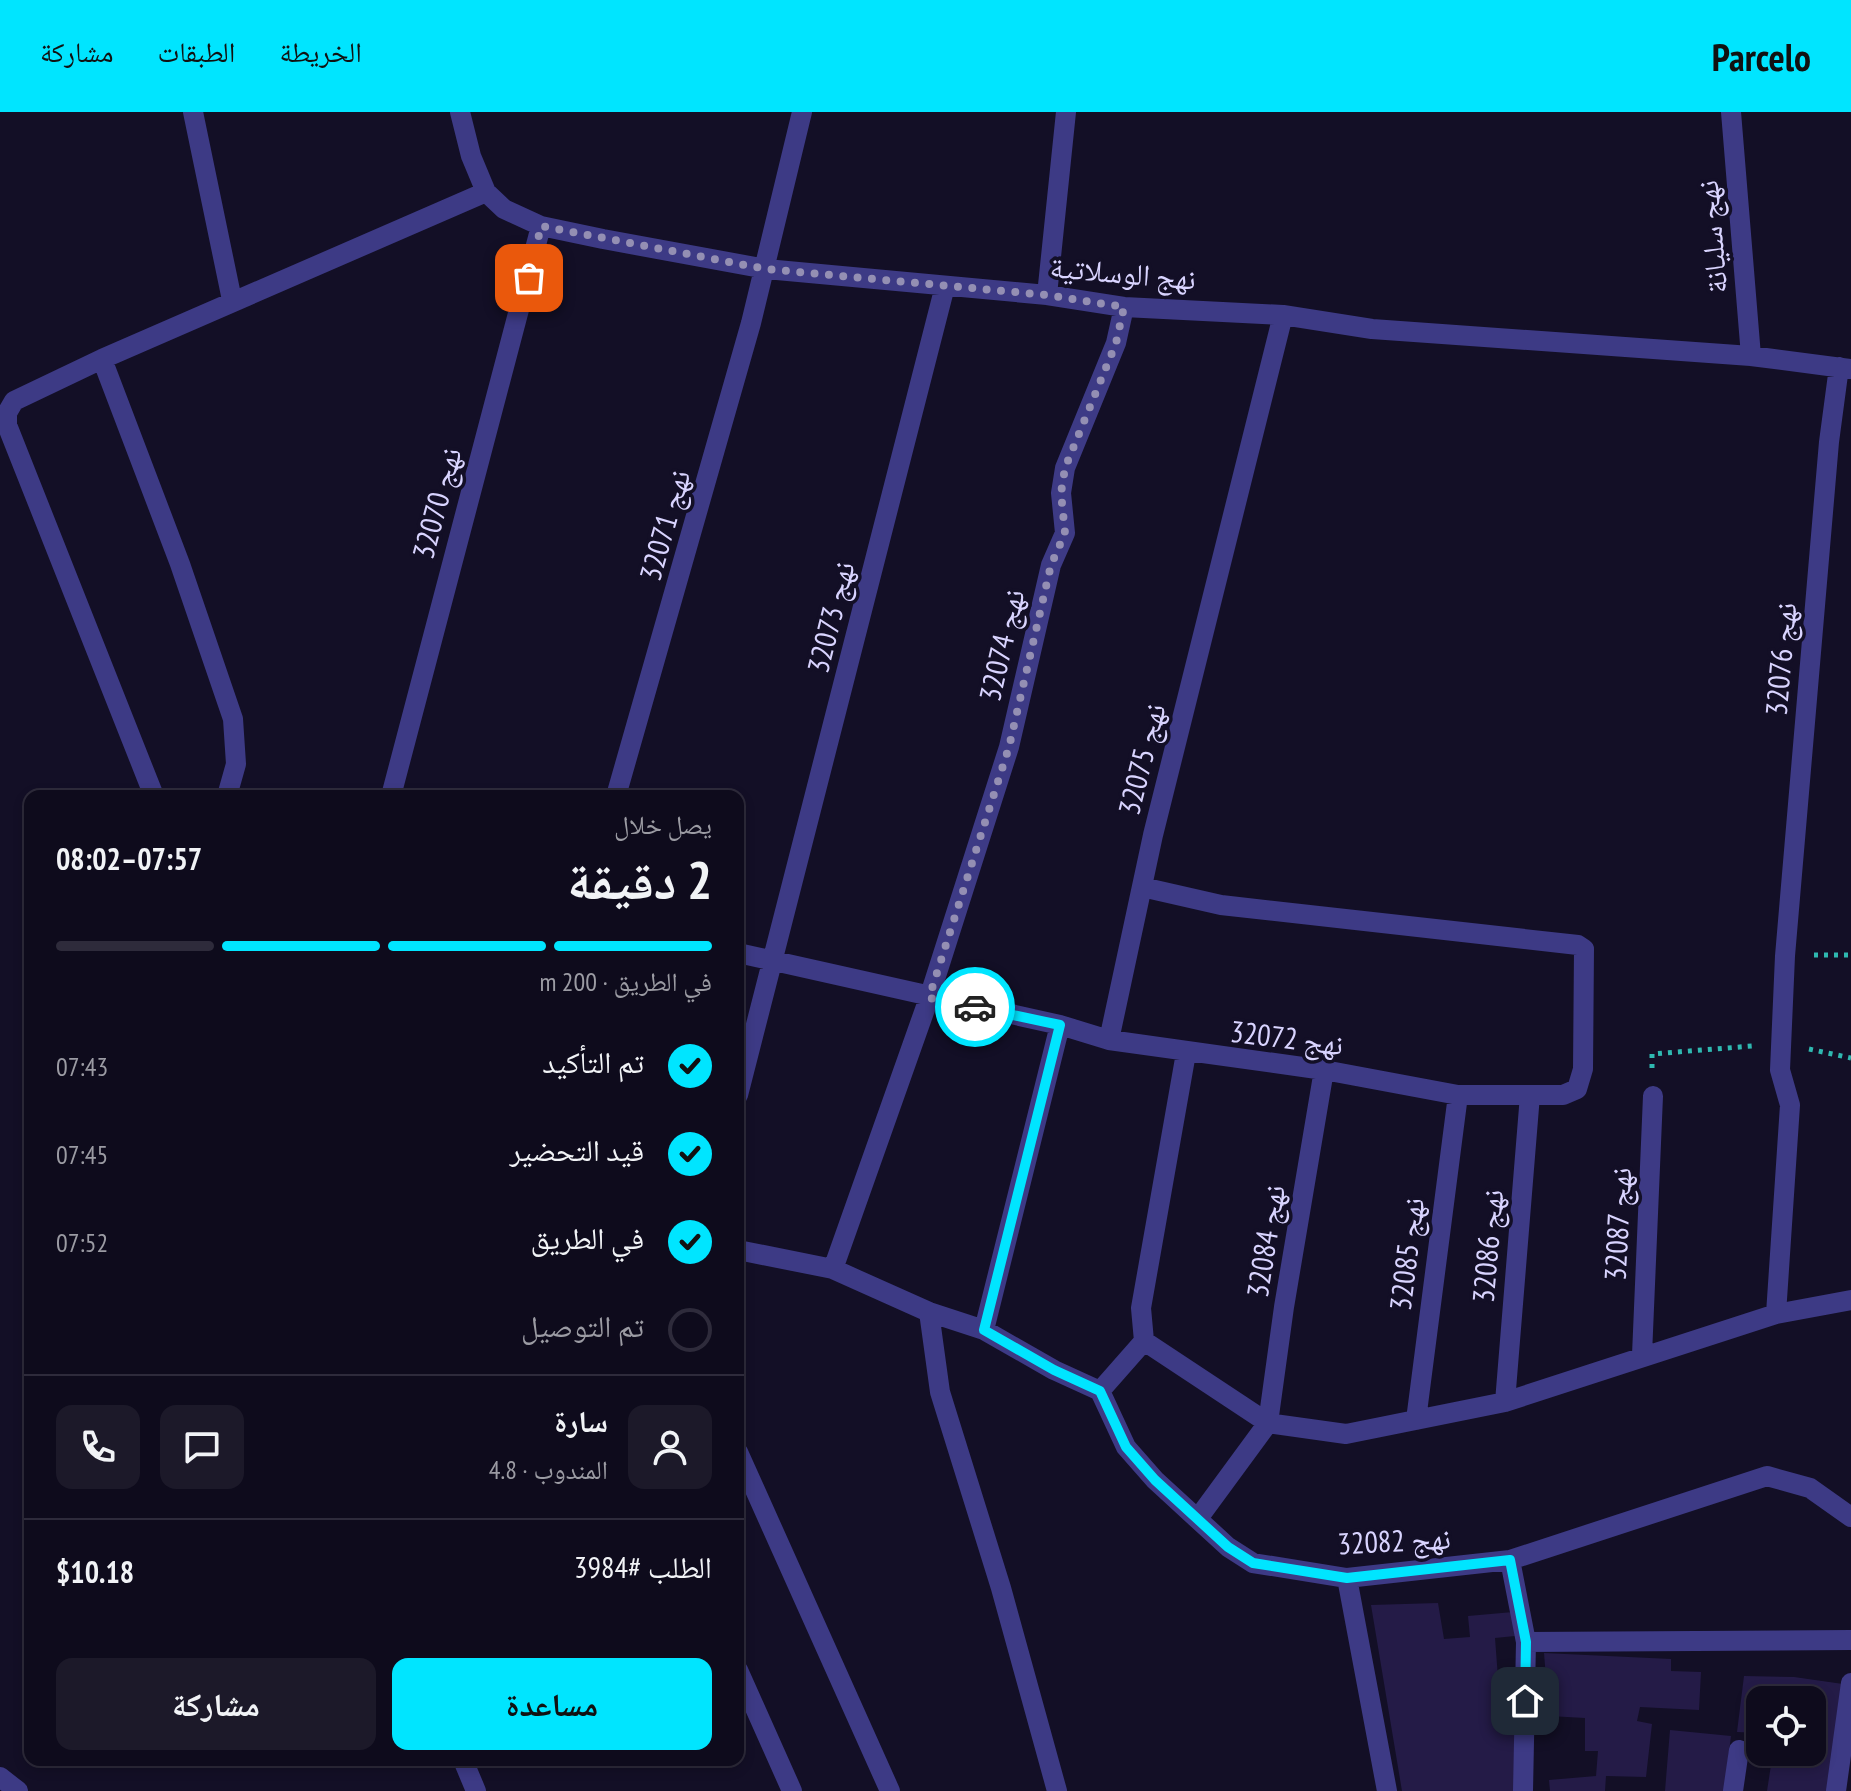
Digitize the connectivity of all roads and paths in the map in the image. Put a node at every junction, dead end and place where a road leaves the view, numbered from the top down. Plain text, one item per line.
1 (193, 112) edge
2 (460, 112) edge
3 (802, 112) edge
4 (1066, 112) edge
5 (1731, 112) edge
6 (486, 192) junction
7 (541, 226) junction
8 (766, 269) junction
9 (945, 286) junction
10 (1047, 295) junction
11 (232, 300) junction
12 (1124, 307) junction
13 (1283, 315) junction
14 (1751, 356) junction
15 (102, 359) junction
16 (1845, 368) edge
17 (4, 412) edge
18 (152, 790) edge
19 (229, 790) edge
20 (393, 790) edge
21 (618, 790) edge
22 (1142, 887) junction
23 (744, 955) edge
24 (773, 963) junction
25 (929, 998) junction
26 (1060, 1025) junction
27 (1109, 1040) junction
28 (1780, 1044) junction
29 (1186, 1053) junction
30 (1851, 1058) edge
31 (1324, 1070) junction
32 (744, 1072) edge
33 (1458, 1095) junction
34 (1530, 1095) junction
35 (1653, 1096) joint
36 (744, 1251) edge
37 (833, 1269) junction
38 (1851, 1300) edge
39 (929, 1312) junction
40 (1776, 1314) junction
41 (984, 1330) junction
42 (1144, 1341) junction
43 (1642, 1355) junction
44 (1100, 1391) junction
45 (1505, 1402) junction
46 (1416, 1420) junction
47 (1268, 1423) junction
48 (744, 1465) edge
49 (1199, 1517) junction
50 (1851, 1517) edge
51 (1510, 1560) junction
52 (1347, 1578) junction
53 (1851, 1640) edge
54 (1526, 1642) junction
55 (744, 1683) edge
56 (1851, 1683) edge
57 (1739, 1750) dead end
58 (466, 1766) edge
59 (0, 1777) edge
60 (18, 1791) edge
61 (476, 1791) edge
62 (792, 1791) edge
63 (890, 1791) edge
64 (1057, 1791) edge
65 (1387, 1791) edge
66 (1523, 1791) edge
67 (1733, 1791) edge
68 (1836, 1791) edge

1 - 11 street
2 - 6 street
3 - 8 street, نهج 32071
4 - 10 street
5 - 14 street, نهج سليانة
6 - 7 street, نهج الوسلاتية
6 - 11 street
7 - 8 street, نهج الوسلاتية
7 - 20 street, نهج 32070
8 - 9 street, نهج الوسلاتية
8 - 21 street, نهج 32071
9 - 10 street, نهج الوسلاتية
9 - 24 street, نهج 32073
10 - 12 street, نهج الوسلاتية
11 - 15 street
12 - 13 street, نهج الوسلاتية
12 - 25 street, نهج 32074
13 - 14 street, نهج الوسلاتية
13 - 22 street, نهج 32075
14 - 16 street, نهج الوسلاتية
15 - 17 street
15 - 19 street
16 - 28 street, نهج 32076
17 - 18 street
22 - 27 street, نهج 32075
22 - 34 street, نهج 32072
23 - 24 street
24 - 25 street
24 - 32 street, نهج 32073
25 - 26 street
25 - 37 street, نهج 32074
26 - 27 street
26 - 41 street
27 - 29 street, نهج 32072
28 - 30 path
28 - 35 path
28 - 40 street, نهج 32076
29 - 31 street, نهج 32072
29 - 42 street
31 - 33 street, نهج 32072
31 - 47 street, نهج 32084
33 - 34 street, نهج 32072
33 - 46 street, نهج 32085
34 - 45 street, نهج 32086
35 - 43 street, نهج 32087
36 - 37 street
37 - 39 street
38 - 40 street
39 - 41 street
39 - 64 street
40 - 43 street
41 - 44 street
42 - 44 street
42 - 47 street
43 - 45 street
44 - 49 street, نهج 32082
45 - 46 street
46 - 47 street
47 - 49 street
48 - 63 street
49 - 52 street, نهج 32082
50 - 51 street, نهج 32082
51 - 52 street, نهج 32082
51 - 54 street
52 - 65 street
53 - 54 street
54 - 66 street
55 - 62 street
56 - 68 street
57 - 67 street
58 - 61 street
59 - 60 street

